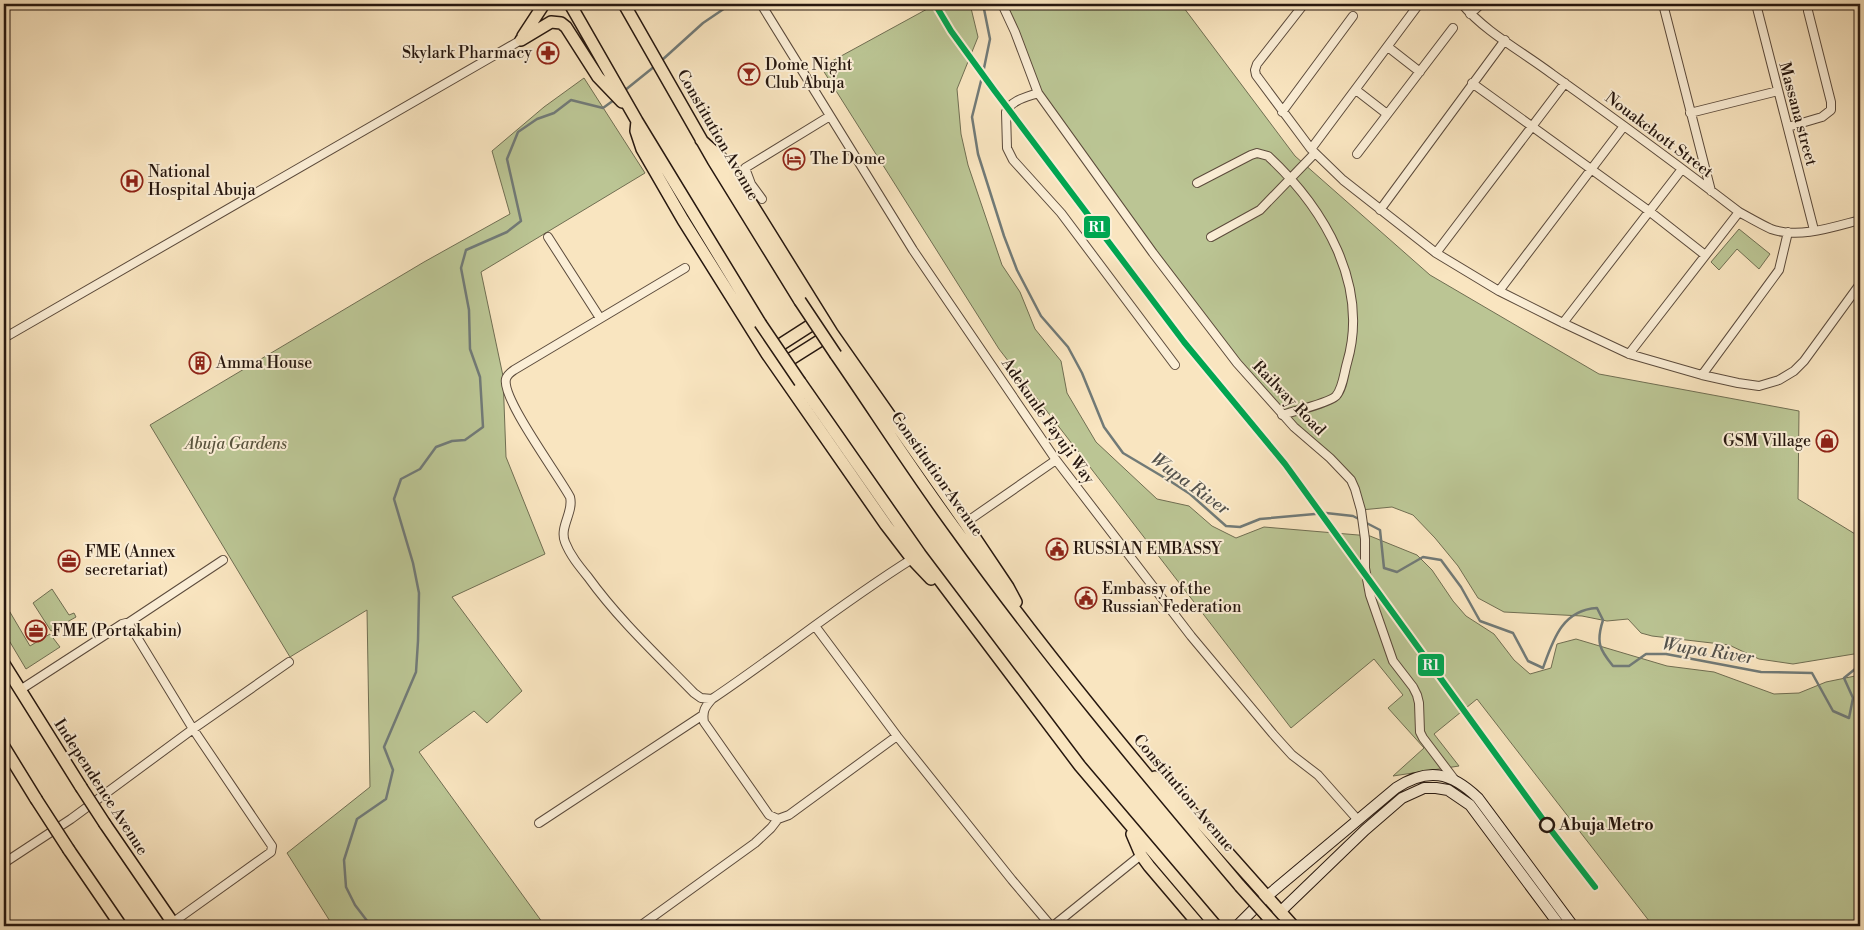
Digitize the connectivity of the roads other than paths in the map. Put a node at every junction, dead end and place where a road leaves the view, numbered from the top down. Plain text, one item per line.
1 (544, 4) edge
2 (570, 4) edge
3 (624, 4) edge
4 (761, 4) edge
5 (1002, 4) edge
6 (1302, 4) edge
7 (1419, 4) edge
8 (1462, 4) edge
9 (1481, 4) edge
10 (1663, 4) edge
11 (1756, 4) edge
12 (1808, 11) dead end
13 (1470, 14) junction
14 (1353, 16) dead end
15 (1453, 28) dead end
16 (521, 40) junction
17 (1505, 40) junction
18 (1388, 47) junction
19 (1420, 72) junction
20 (1472, 83) junction
21 (1565, 83) junction
22 (1356, 90) junction
23 (1778, 91) junction
24 (1038, 93) junction
25 (1282, 112) junction
26 (1690, 113) junction
27 (1387, 114) junction
28 (634, 116) junction
29 (830, 116) junction
30 (1624, 126) junction
31 (1531, 127) junction
32 (1788, 127) junction
33 (701, 140) junction
34 (1313, 151) junction
35 (1357, 154) dead end
36 (1591, 169) junction
37 (1682, 169) junction
38 (1290, 179) junction
39 (1197, 183) dead end
40 (1711, 191) junction
41 (762, 199) dead end
42 (1380, 210) junction
43 (1650, 211) junction
44 (1739, 212) junction
45 (1860, 221) edge
46 (1814, 230) junction
47 (1788, 232) junction
48 (548, 237) dead end
49 (1212, 237) dead end
50 (1436, 253) junction
51 (1705, 255) junction
52 (685, 268) dead end
53 (1860, 284) edge
54 (1499, 291) junction
55 (600, 318) junction
56 (822, 318) junction
57 (1563, 323) junction
58 (832, 333) junction
59 (4, 338) edge
60 (767, 354) junction
61 (1628, 354) junction
62 (1175, 365) dead end
63 (776, 368) junction
64 (1702, 375) junction
65 (1282, 414) junction
66 (1056, 460) junction
67 (965, 523) junction
68 (912, 559) junction
69 (223, 560) dead end
70 (1023, 620) junction
71 (128, 623) junction
72 (974, 624) junction
73 (814, 626) junction
74 (289, 662) dead end
75 (4, 664) edge
76 (20, 690) junction
77 (712, 700) junction
78 (703, 715) junction
79 (193, 728) junction
80 (897, 736) junction
81 (4, 746) edge
82 (1130, 755) junction
83 (1454, 779) junction
84 (778, 819) junction
85 (1357, 819) junction
86 (1126, 821) junction
87 (539, 822) dead end
88 (1142, 855) junction
89 (4, 864) edge
90 (1266, 897) junction
91 (1280, 912) junction
92 (174, 924) edge
93 (121, 926) edge
94 (640, 926) edge
95 (1052, 926) edge
96 (1200, 926) edge
97 (1216, 926) edge
98 (1237, 926) edge
99 (1262, 926) edge
100 (1276, 926) edge
101 (1293, 926) edge
102 (1560, 926) edge
103 (1573, 926) edge

1 - 16 main road
2 - 28 main road
3 - 33 main road, Constitution Avenue
4 - 29 street, Adekunle Fayuji Way
5 - 24 street, Railway Road
6 - 25 street
7 - 18 street
8 - 13 street, Nouakchott Street
9 - 13 street
10 - 26 street
11 - 23 street, Massana street
12 - 32 street
13 - 17 street, Nouakchott Street
14 - 25 street
15 - 19 street
16 - 28 main road
16 - 59 street
17 - 20 street
17 - 21 street, Nouakchott Street
18 - 19 street
18 - 22 street
19 - 27 street
20 - 31 street
20 - 42 street
21 - 30 street, Nouakchott Street
21 - 31 street
22 - 27 street
22 - 34 street
23 - 26 street
23 - 32 street, Massana street
24 - 62 street
24 - 65 street, Railway Road
25 - 34 street
26 - 40 street
27 - 35 street
28 - 60 main road
28 - 72 main road, bridge
29 - 41 street
29 - 66 street, Adekunle Fayuji Way
30 - 36 street
30 - 37 street, Nouakchott Street
31 - 36 street
31 - 50 street
32 - 46 street, Massana street
33 - 56 main road
33 - 70 main road, Constitution Avenue, bridge
34 - 38 street
34 - 42 street
36 - 43 street
36 - 54 street
37 - 40 street, Nouakchott Street
37 - 43 street
38 - 39 street
38 - 49 street
38 - 65 street
40 - 44 street, Nouakchott Street
42 - 50 street
43 - 51 street
43 - 57 street
44 - 47 street, Nouakchott Street
44 - 51 street
45 - 46 street, Nouakchott Street
46 - 47 street, Nouakchott Street
47 - 64 street
48 - 55 street
50 - 54 street
51 - 61 street
52 - 55 street
53 - 64 street
54 - 57 street
55 - 77 street
56 - 58 main road
56 - 60 main road
57 - 61 street
58 - 63 main road
58 - 67 main road
60 - 63 main road
61 - 64 street
63 - 68 main road
65 - 83 street, Railway Road
66 - 67 street
66 - 85 street, Adekunle Fayuji Way
67 - 70 main road
68 - 72 main road
68 - 73 street
69 - 71 street
70 - 82 main road, Constitution Avenue
71 - 76 street
71 - 79 street
72 - 86 main road
73 - 77 street
73 - 80 street
74 - 79 street
75 - 76 main road, Independence Avenue
76 - 92 main road, Independence Avenue, bridge
77 - 78 street
78 - 84 street
78 - 87 street
79 - 89 street
79 - 92 street
80 - 84 street
80 - 95 street
81 - 93 main road, bridge
82 - 90 main road
82 - 100 main road, Constitution Avenue, bridge
83 - 85 street
83 - 103 street
84 - 94 street
85 - 90 street
86 - 88 main road
86 - 97 main road
88 - 95 street
88 - 96 main road
90 - 91 main road
90 - 98 street
91 - 99 street
91 - 101 main road
91 - 102 street

